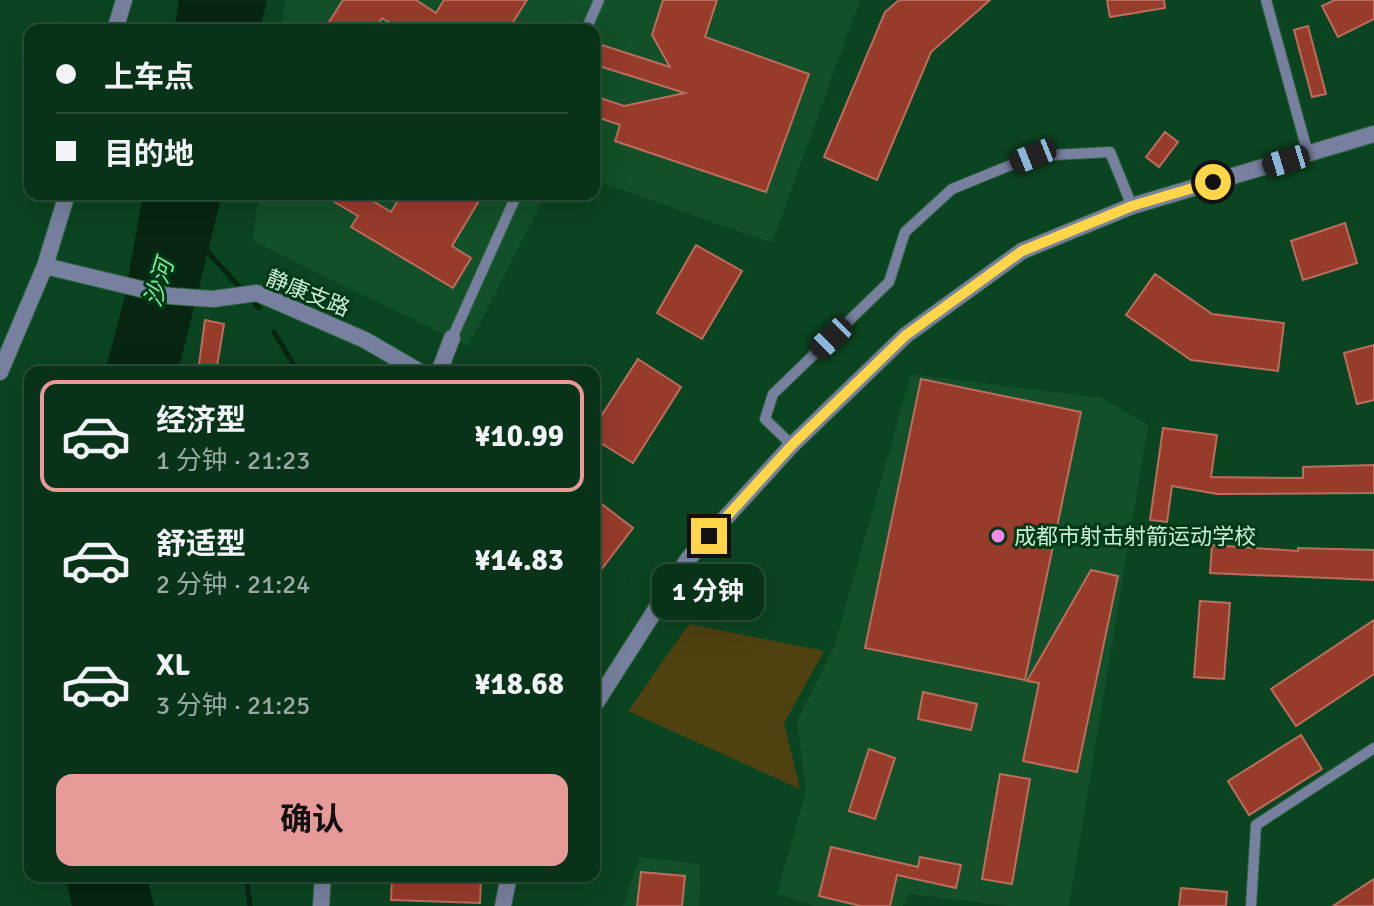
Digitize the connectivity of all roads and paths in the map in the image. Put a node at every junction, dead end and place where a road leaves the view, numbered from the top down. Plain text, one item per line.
1 (124, 0) edge
2 (599, 0) edge
3 (1266, 0) edge
4 (117, 24) edge
5 (589, 24) edge
6 (1374, 134) edge
7 (1308, 154) junction
8 (65, 200) edge
9 (514, 200) edge
10 (1132, 206) junction
11 (45, 266) junction
12 (452, 338) joint
13 (410, 366) edge
14 (441, 366) edge
15 (0, 372) edge
16 (792, 445) junction
17 (600, 697) edge
18 (1374, 748) edge
19 (323, 882) edge
20 (508, 882) edge
21 (321, 906) edge
22 (503, 906) edge
23 (1251, 906) edge

1 - 4 street
2 - 5 lane
3 - 7 lane
6 - 7 street
7 - 10 street
8 - 11 street
9 - 12 lane
10 - 16 street
10 - 16 lane
11 - 13 street, 静康支路
11 - 15 street
12 - 14 street
16 - 17 street
18 - 23 lane
19 - 21 street
20 - 22 street

